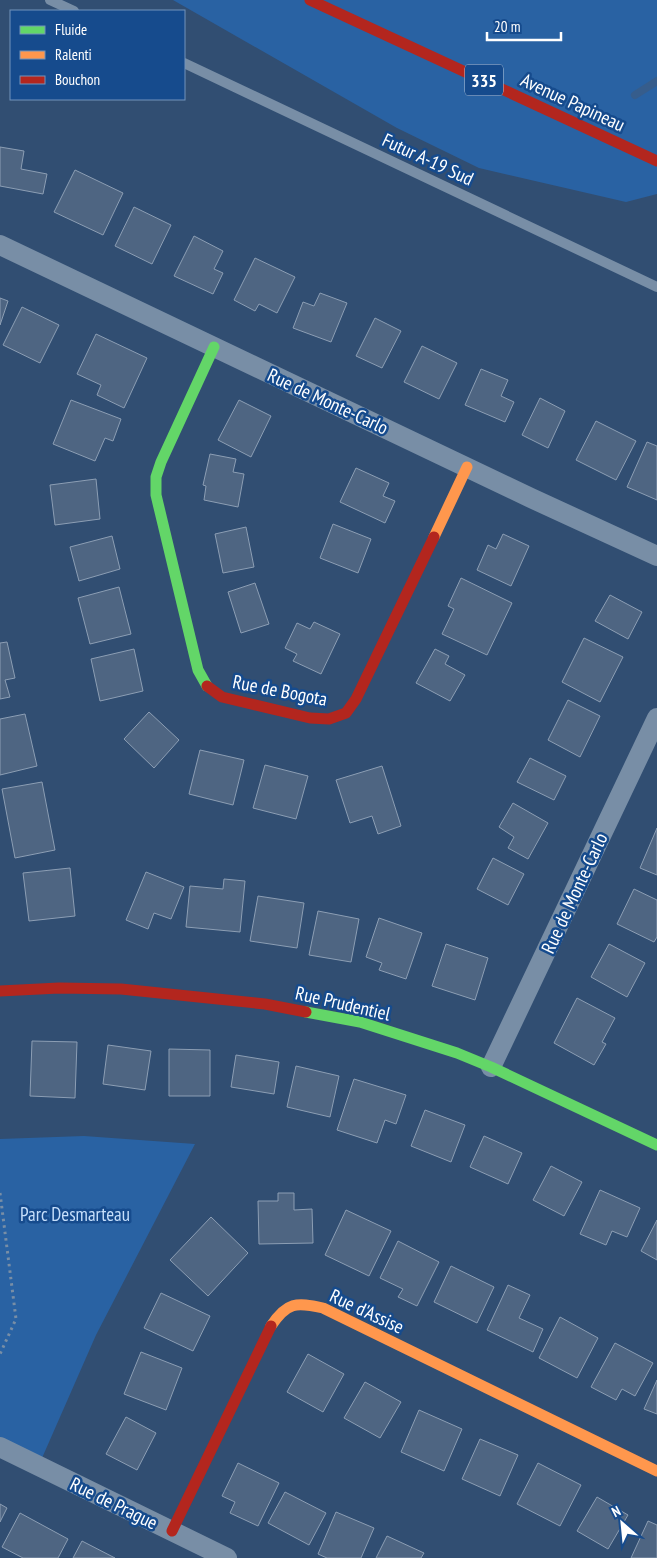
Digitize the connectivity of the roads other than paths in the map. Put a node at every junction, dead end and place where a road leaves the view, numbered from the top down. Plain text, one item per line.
1 (50, 0) edge
2 (310, 0) edge
3 (72, 10) edge
4 (185, 63) edge
5 (657, 161) edge
6 (0, 245) edge
7 (657, 287) edge
8 (214, 347) junction
9 (467, 467) junction
10 (657, 556) edge
11 (657, 718) edge
12 (0, 990) edge
13 (492, 1067) junction
14 (657, 1145) edge
15 (0, 1447) edge
16 (657, 1471) edge
17 (172, 1531) junction
18 (228, 1558) edge

1 - 3 lane
2 - 5 main road, Avenue Papineau / 335
4 - 7 lane, Futur A-19 Sud
6 - 8 street, Rue de Monte-Carlo
8 - 9 street, Rue de Monte-Carlo
8 - 9 main road, Rue de Bogota
9 - 10 street, Rue de Monte-Carlo
11 - 13 street, Rue de Monte-Carlo
12 - 13 main road, Rue Prudentiel
13 - 14 main road, Rue Prudentiel
15 - 17 street, Rue de Prague
16 - 17 main road, Rue d'Assise
17 - 18 street, Rue de Prague

